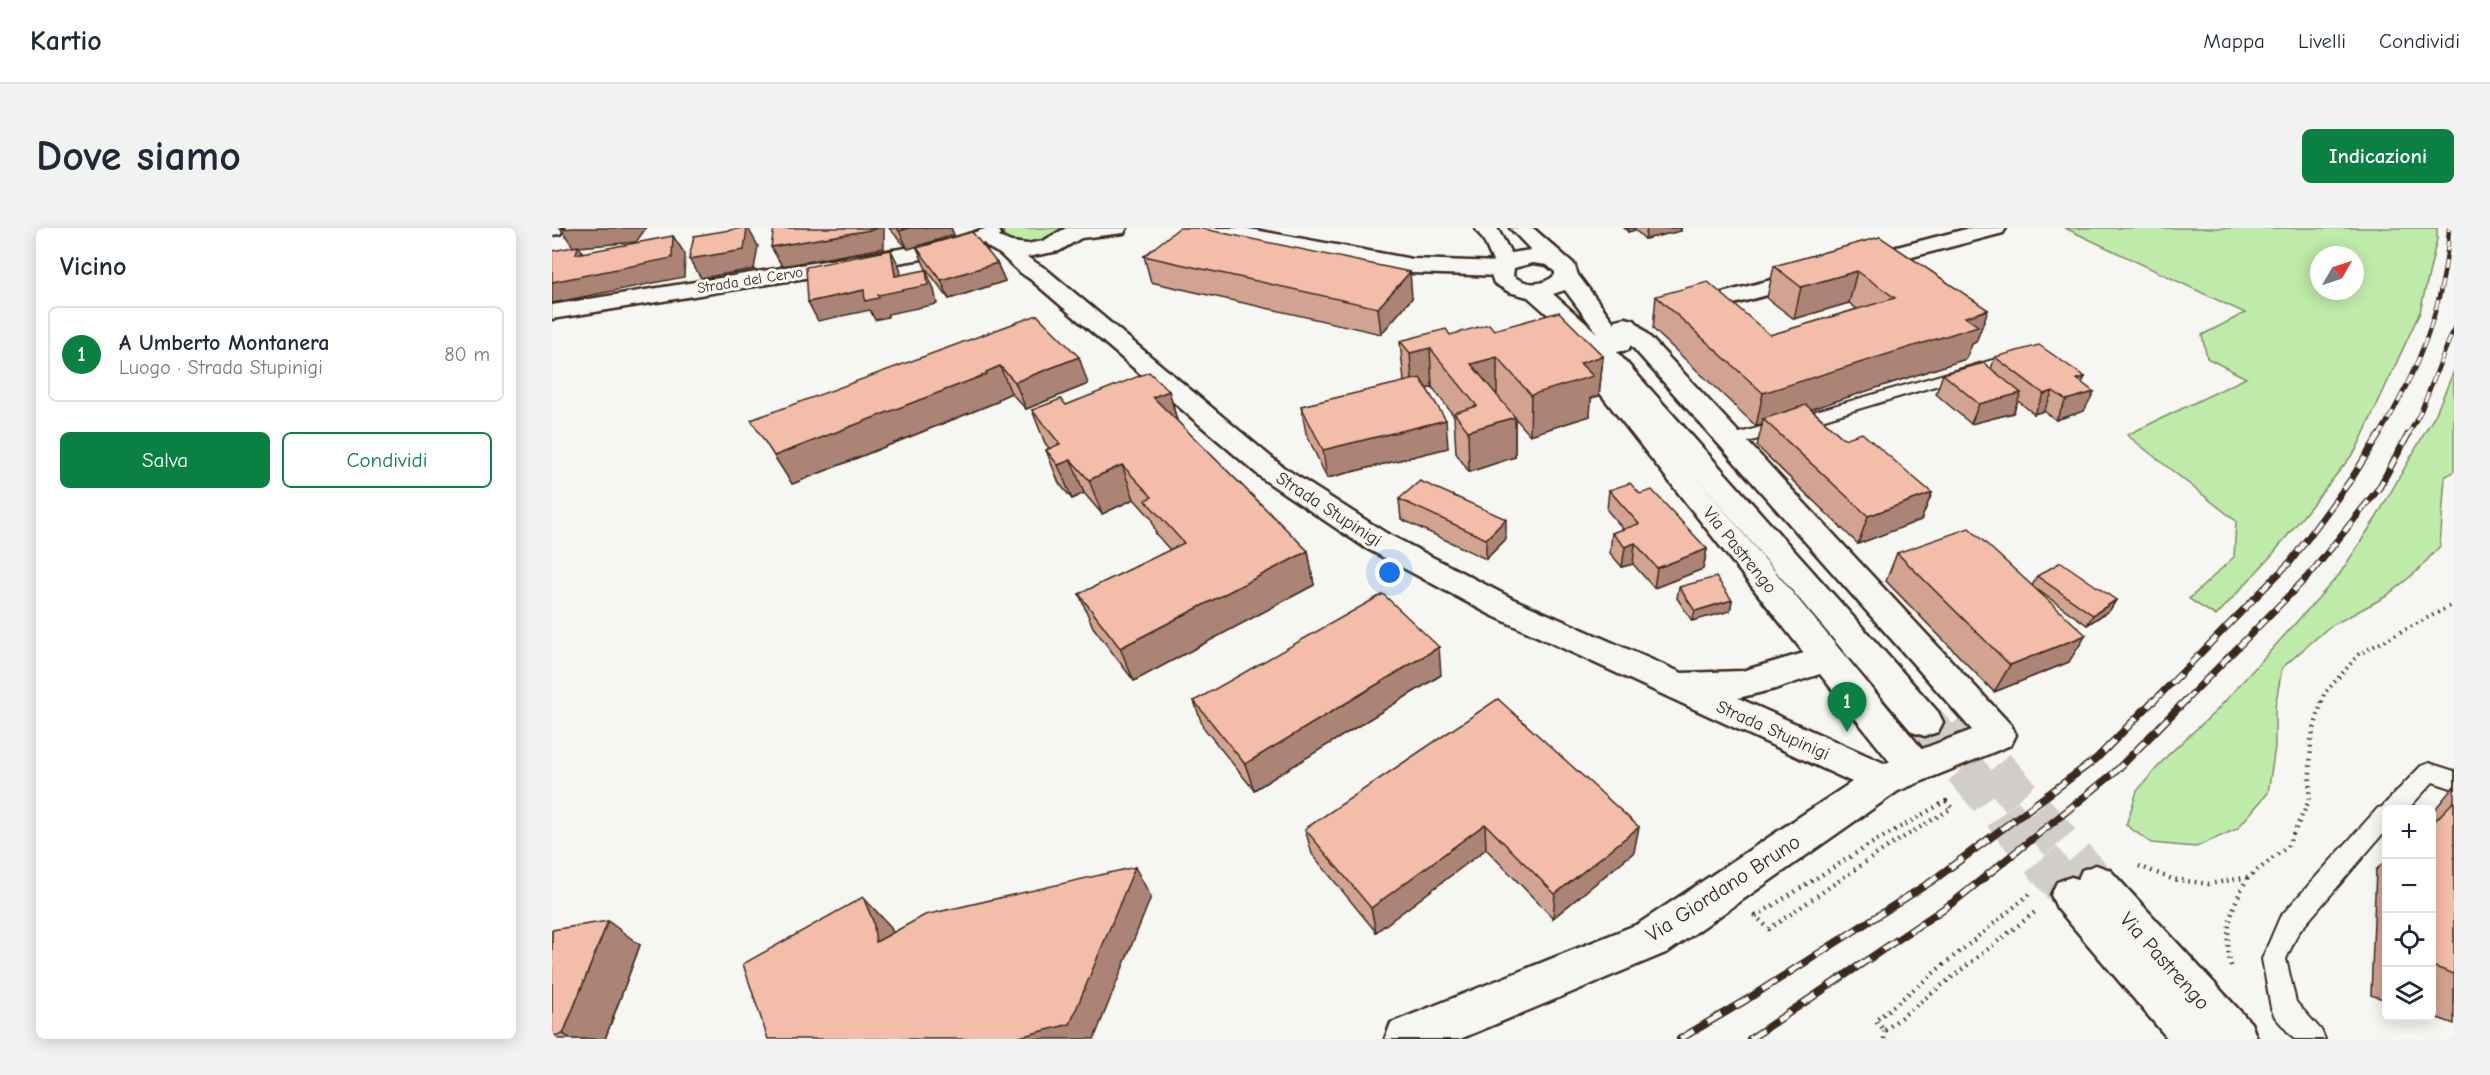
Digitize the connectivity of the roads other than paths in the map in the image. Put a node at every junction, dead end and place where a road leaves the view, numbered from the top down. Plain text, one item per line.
1 (1116, 228) edge
2 (1209, 228) edge
3 (1486, 228) edge
4 (1521, 228) edge
5 (1995, 228) edge
6 (1077, 230) edge
7 (997, 239) edge
8 (1039, 261) junction
9 (1412, 266) junction
10 (1503, 267) junction
11 (1560, 268) junction
12 (1527, 289) junction
13 (552, 312) edge
14 (1606, 330) junction
15 (2036, 351) edge
16 (1732, 441) junction
17 (1827, 658) junction
18 (1662, 681) junction
19 (1938, 719) tunnel mouth
20 (1998, 735) joint
21 (1900, 774) junction
22 (2454, 780) edge
23 (2397, 805) edge
24 (2382, 819) edge
25 (1407, 1039) edge
26 (2197, 1039) edge
27 (2235, 1039) edge
28 (2312, 1039) edge

1 - 6 street
2 - 9 street
3 - 10 street
4 - 11 street, Via Pastrengo
5 - 14 street
6 - 8 street
7 - 8 street, Strada Stupinigi
7 - 13 street, Strada del Cervo
8 - 18 street, Strada Stupinigi
9 - 10 street
9 - 12 street
10 - 11 street
10 - 12 street, Via Pastrengo
11 - 12 street
11 - 14 street, Via Pastrengo
12 - 14 street, Via Pastrengo
14 - 16 street, Via Pastrengo
14 - 17 street, Via Pastrengo
14 - 19 street, Via Pastrengo
15 - 16 lane
16 - 20 street, Via Pastrengo
17 - 18 street, Strada Stupinigi
17 - 21 street, Via Pastrengo
18 - 21 street, Strada Stupinigi
20 - 21 street, Via Giordano Bruno
21 - 25 street, Via Giordano Bruno
22 - 23 lane
24 - 28 lane
26 - 27 street, Via Pastrengo

